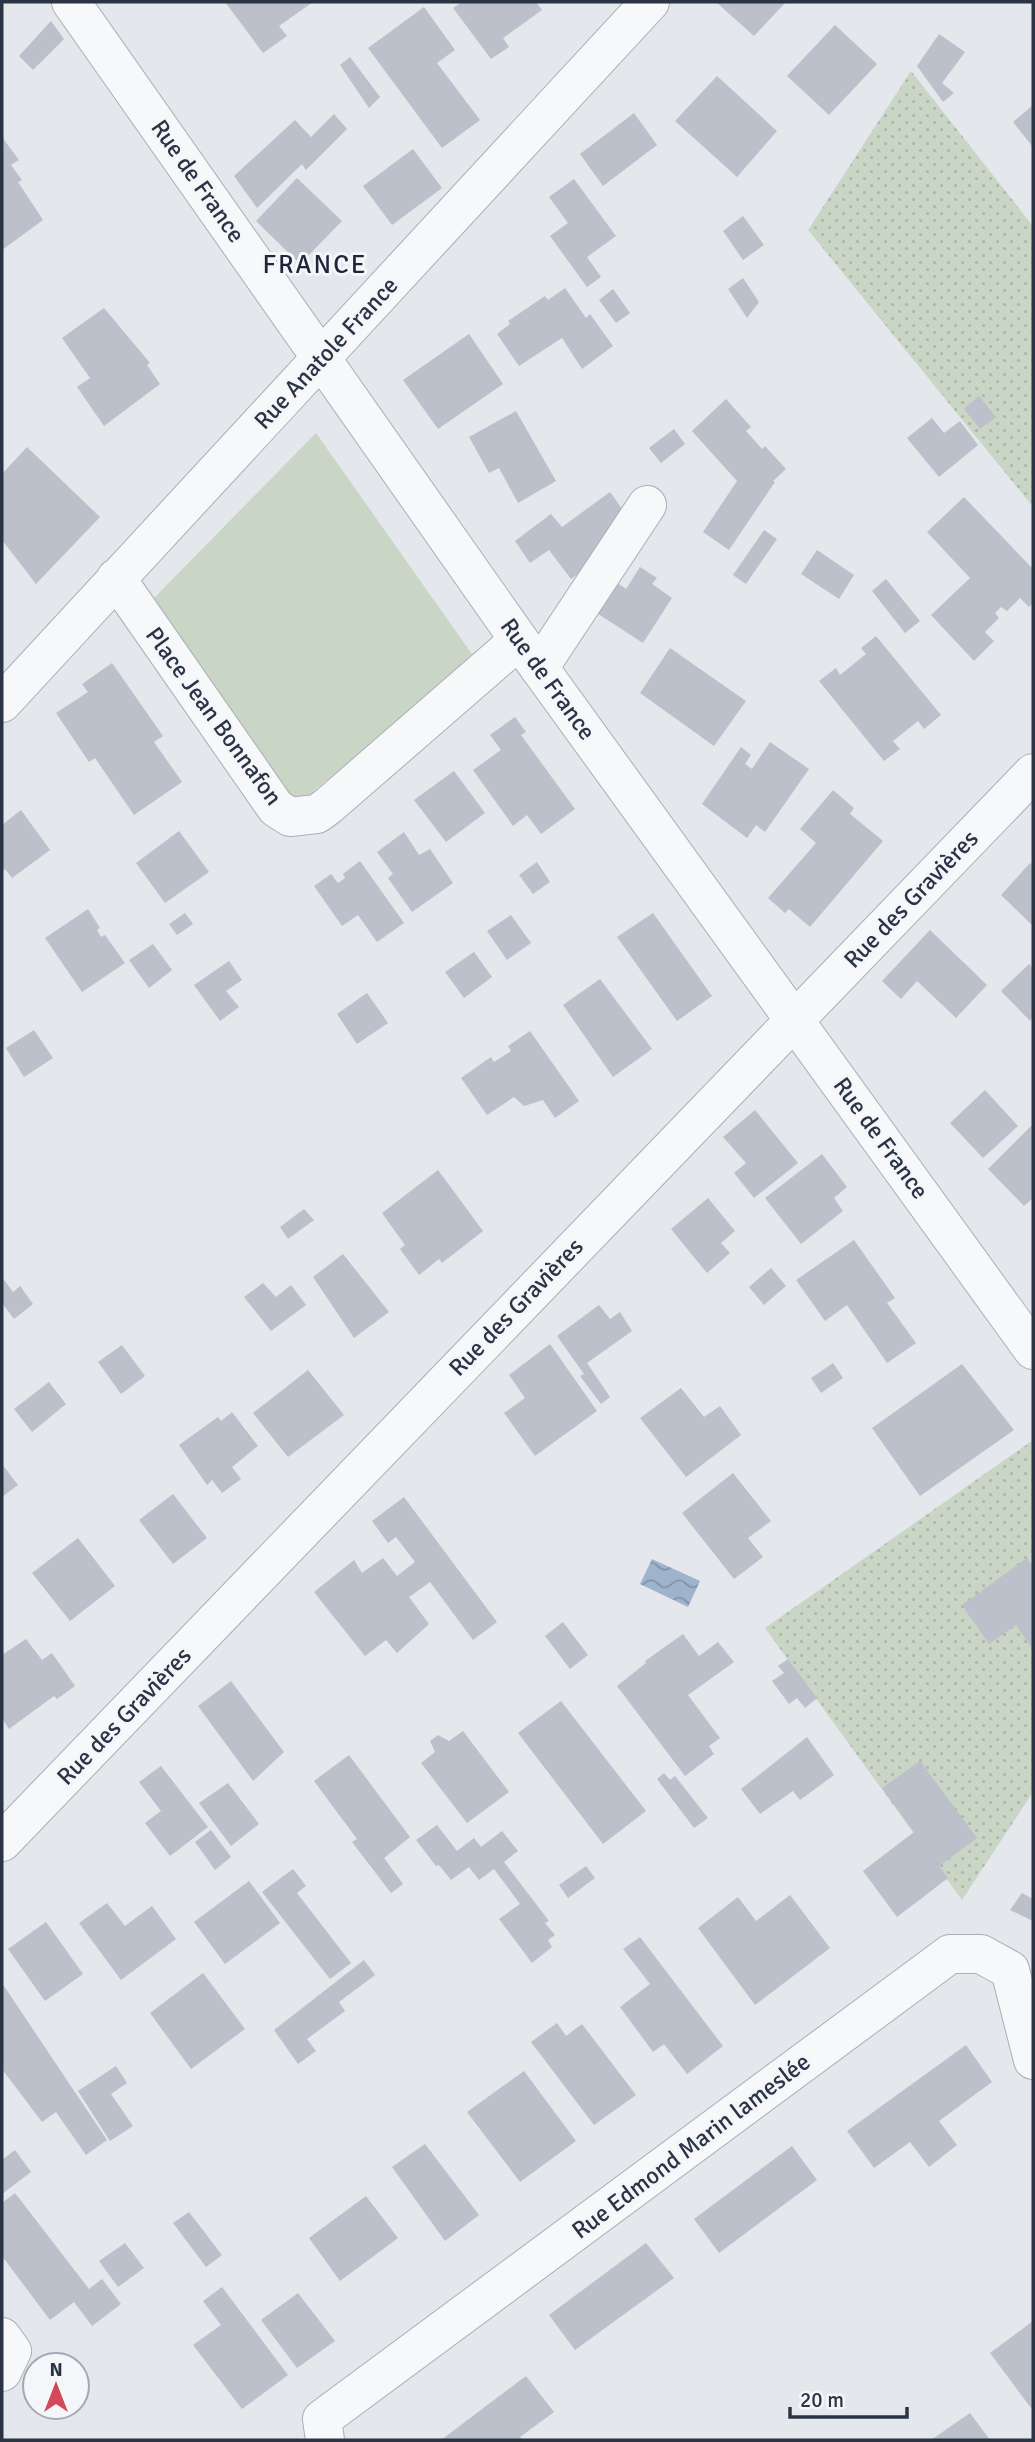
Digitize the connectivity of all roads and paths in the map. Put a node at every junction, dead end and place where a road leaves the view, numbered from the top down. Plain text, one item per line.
1 (71, 2) edge
2 (650, 2) edge
3 (322, 357) junction
4 (647, 505) dead end
5 (116, 578) junction
6 (529, 654) junction
7 (2, 703) edge
8 (1028, 789) edge
9 (794, 1018) junction
10 (1033, 1350) edge
11 (2, 1842) edge
12 (1033, 2060) edge
13 (2, 2337) edge
14 (2, 2372) edge
15 (325, 2440) edge

1 - 3 street, Rue de France
2 - 3 street, Rue Anatole France
3 - 5 street, Rue Anatole France
3 - 6 street, Rue de France
4 - 6 street, Place Jean Bonnafon
5 - 6 street, Place Jean Bonnafon
5 - 7 street, Rue Anatole France
6 - 9 street, Rue de France
8 - 9 street, Rue des Gravières
9 - 10 street, Rue de France
9 - 11 street, Rue des Gravières
12 - 15 street, Rue Edmond Marin lameslée
13 - 14 street

